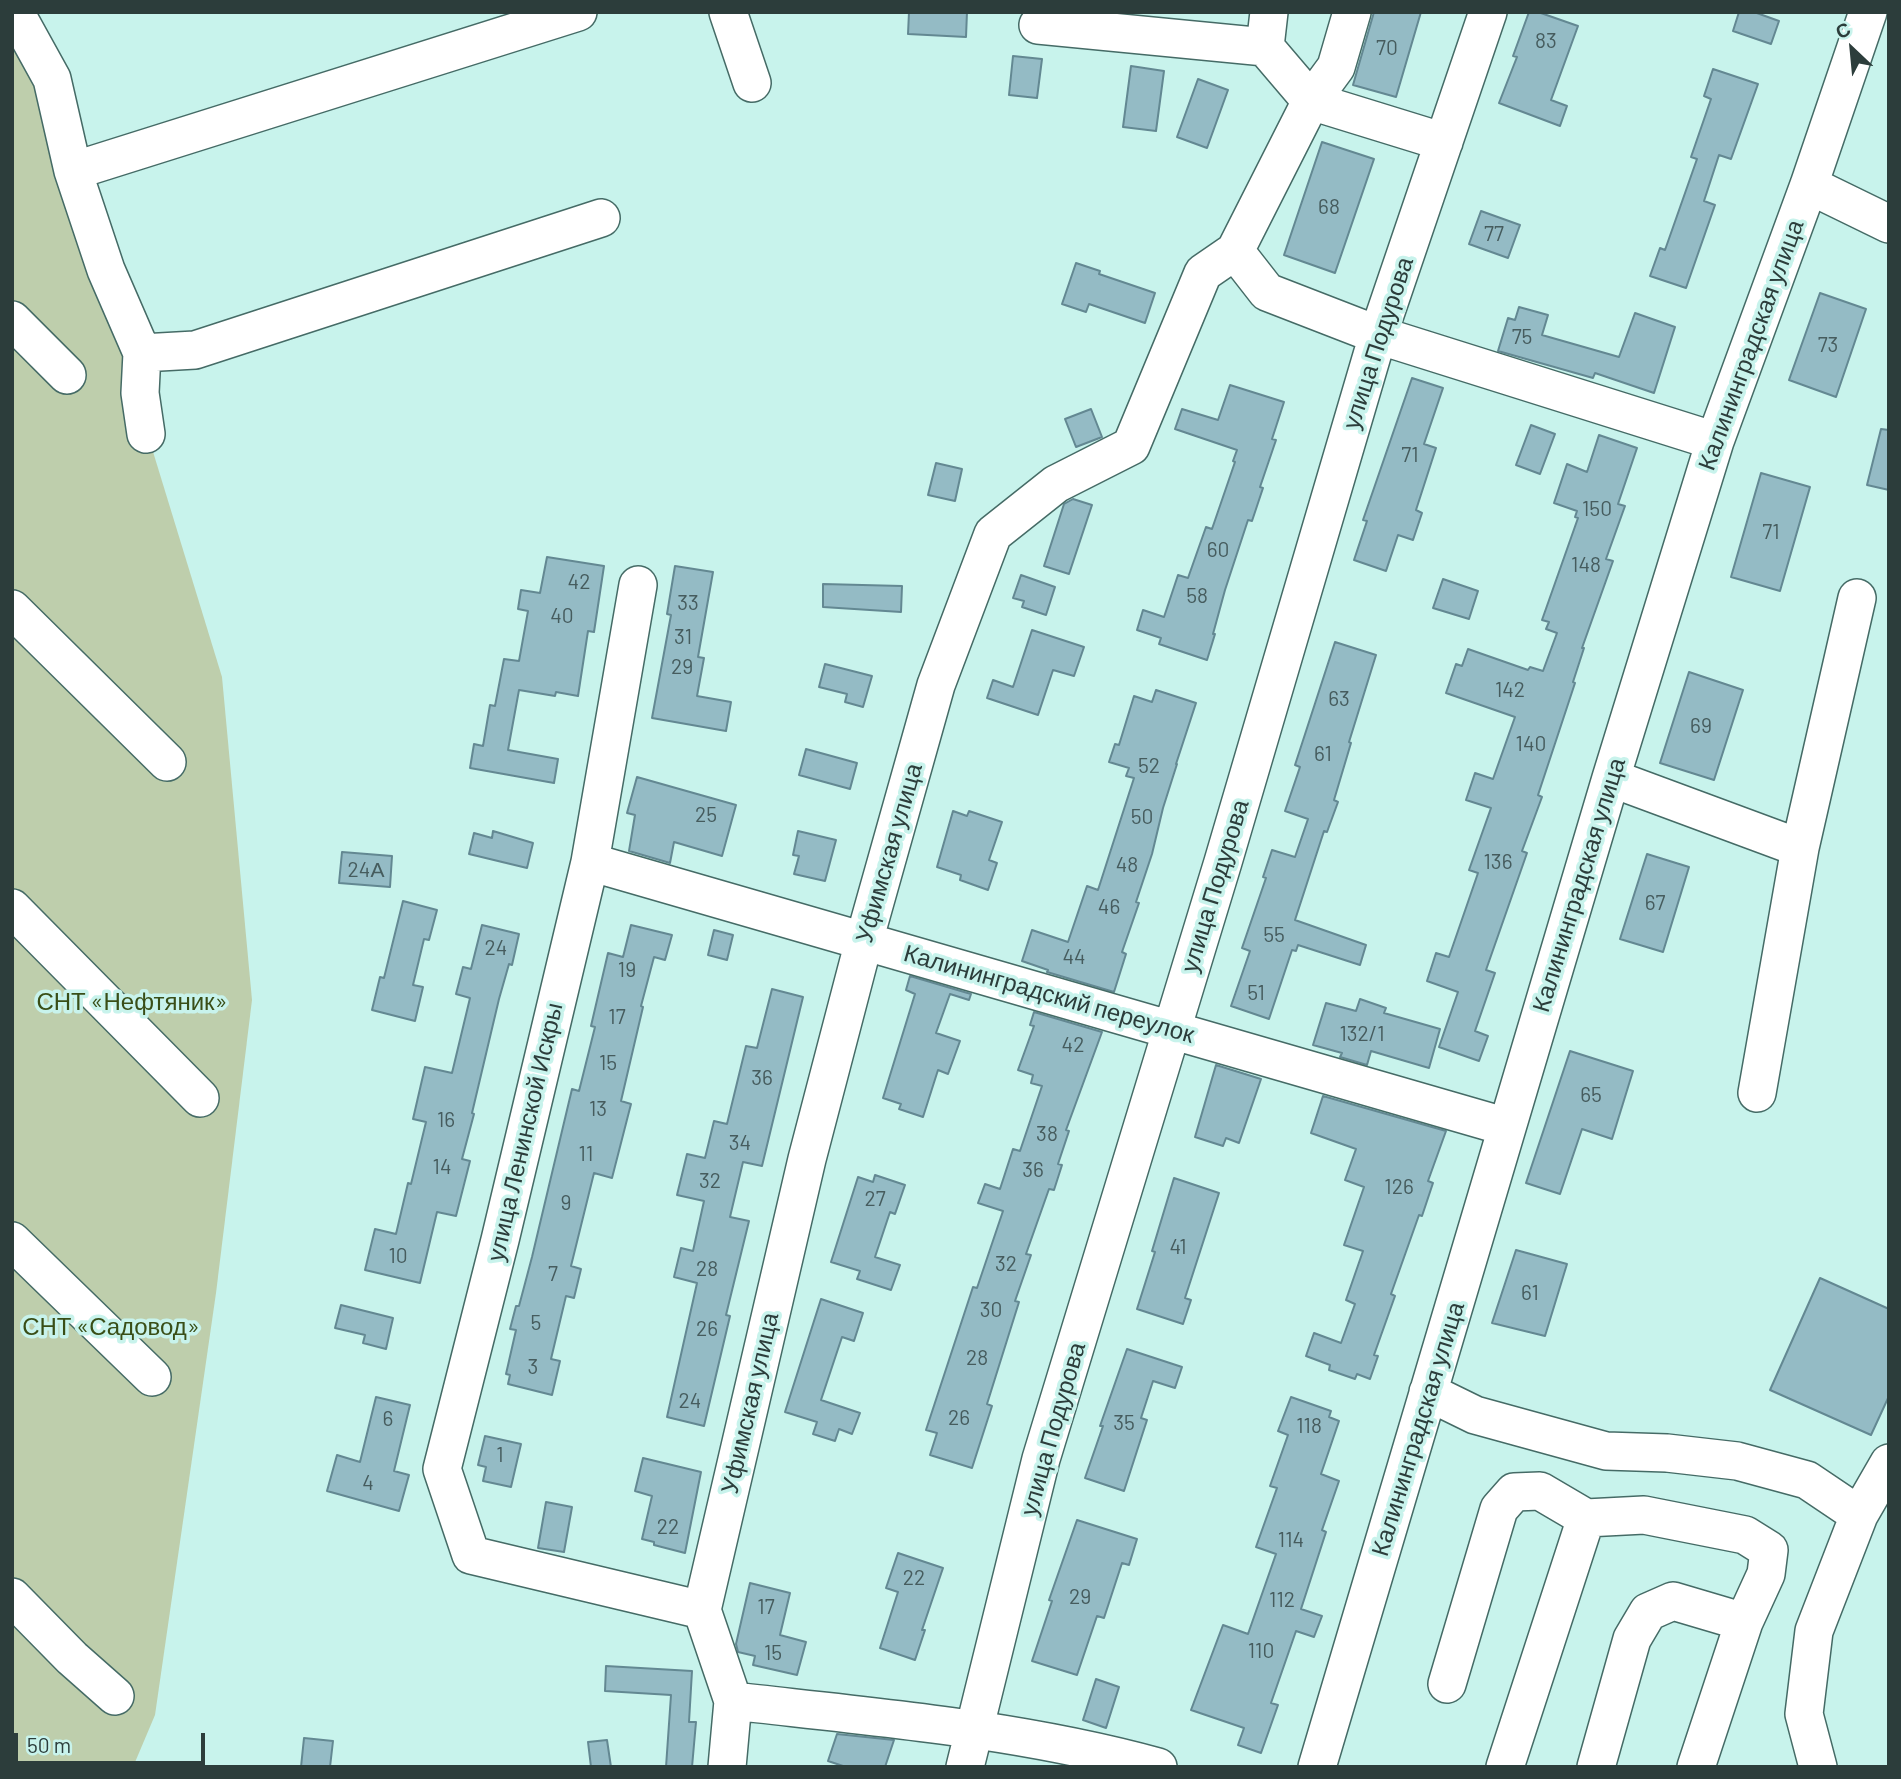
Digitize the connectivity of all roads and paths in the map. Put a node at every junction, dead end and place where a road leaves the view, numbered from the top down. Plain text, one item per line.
1 (15, 12) edge
2 (578, 12) edge
3 (728, 12) edge
4 (1352, 12) edge
5 (1488, 12) edge
6 (1868, 12) edge
7 (1038, 25) dead end
8 (1267, 30) edge
9 (752, 83) dead end
10 (1311, 101) junction
11 (1444, 142) junction
12 (73, 172) junction
13 (1809, 185) junction
14 (601, 218) dead end
15 (1889, 224) edge
16 (1235, 251) junction
17 (12, 320) edge
18 (1378, 335) junction
19 (142, 353) junction
20 (67, 375) dead end
21 (146, 434) dead end
22 (1715, 441) junction
23 (638, 584) dead end
24 (1857, 598) dead end
25 (12, 609) edge
26 (167, 762) dead end
27 (1611, 778) junction
28 (1800, 848) junction
29 (590, 862) junction
30 (12, 908) edge
31 (864, 941) junction
32 (1172, 1030) junction
33 (1756, 1093) dead end
34 (200, 1098) dead end
35 (1507, 1127) junction
36 (12, 1241) edge
37 (152, 1377) dead end
38 (1429, 1392) junction
39 (1889, 1464) edge
40 (1859, 1516) junction
41 (1587, 1518) junction
42 (12, 1597) edge
43 (702, 1610) junction
44 (1744, 1622) junction
45 (1447, 1684) dead end
46 (115, 1696) dead end
47 (733, 1701) junction
48 (975, 1729) junction
49 (727, 1767) edge
50 (965, 1767) edge
51 (1158, 1767) edge
52 (1317, 1767) edge
53 (1505, 1767) edge
54 (1596, 1767) edge
55 (1696, 1767) edge
56 (1818, 1767) edge

1 - 12 street
2 - 12 street
3 - 9 street
4 - 10 street, Уфимская улица
5 - 11 street, улица Подурова
6 - 13 street, Калининградская улица
7 - 8 street
8 - 10 street
10 - 11 street
10 - 16 street, Уфимская улица
11 - 18 street, улица Подурова
12 - 19 street
13 - 15 street
13 - 22 street, Калининградская улица
14 - 19 street
16 - 18 street
16 - 31 street, Уфимская улица
17 - 20 street
18 - 22 street
18 - 32 street, улица Подурова
19 - 21 street
22 - 27 street, Калининградская улица
23 - 29 street, улица Ленинской Искры
24 - 28 street
25 - 26 street
27 - 28 street
27 - 35 street, Калининградская улица
28 - 33 street
29 - 31 street, Калининградский переулок
29 - 43 street, улица Ленинской Искры
30 - 34 street
31 - 32 street, Калининградский переулок
31 - 43 street, Уфимская улица
32 - 35 street, Калининградский переулок
32 - 48 street, улица Подурова
35 - 38 street, Калининградская улица
36 - 37 street
38 - 40 street
38 - 52 street, Калининградская улица
39 - 40 street
40 - 56 street
41 - 44 street
41 - 45 street
41 - 53 street
42 - 46 street
43 - 47 street
44 - 54 street
44 - 55 street
47 - 48 street
47 - 49 street
48 - 50 street, улица Подурова
48 - 51 street

